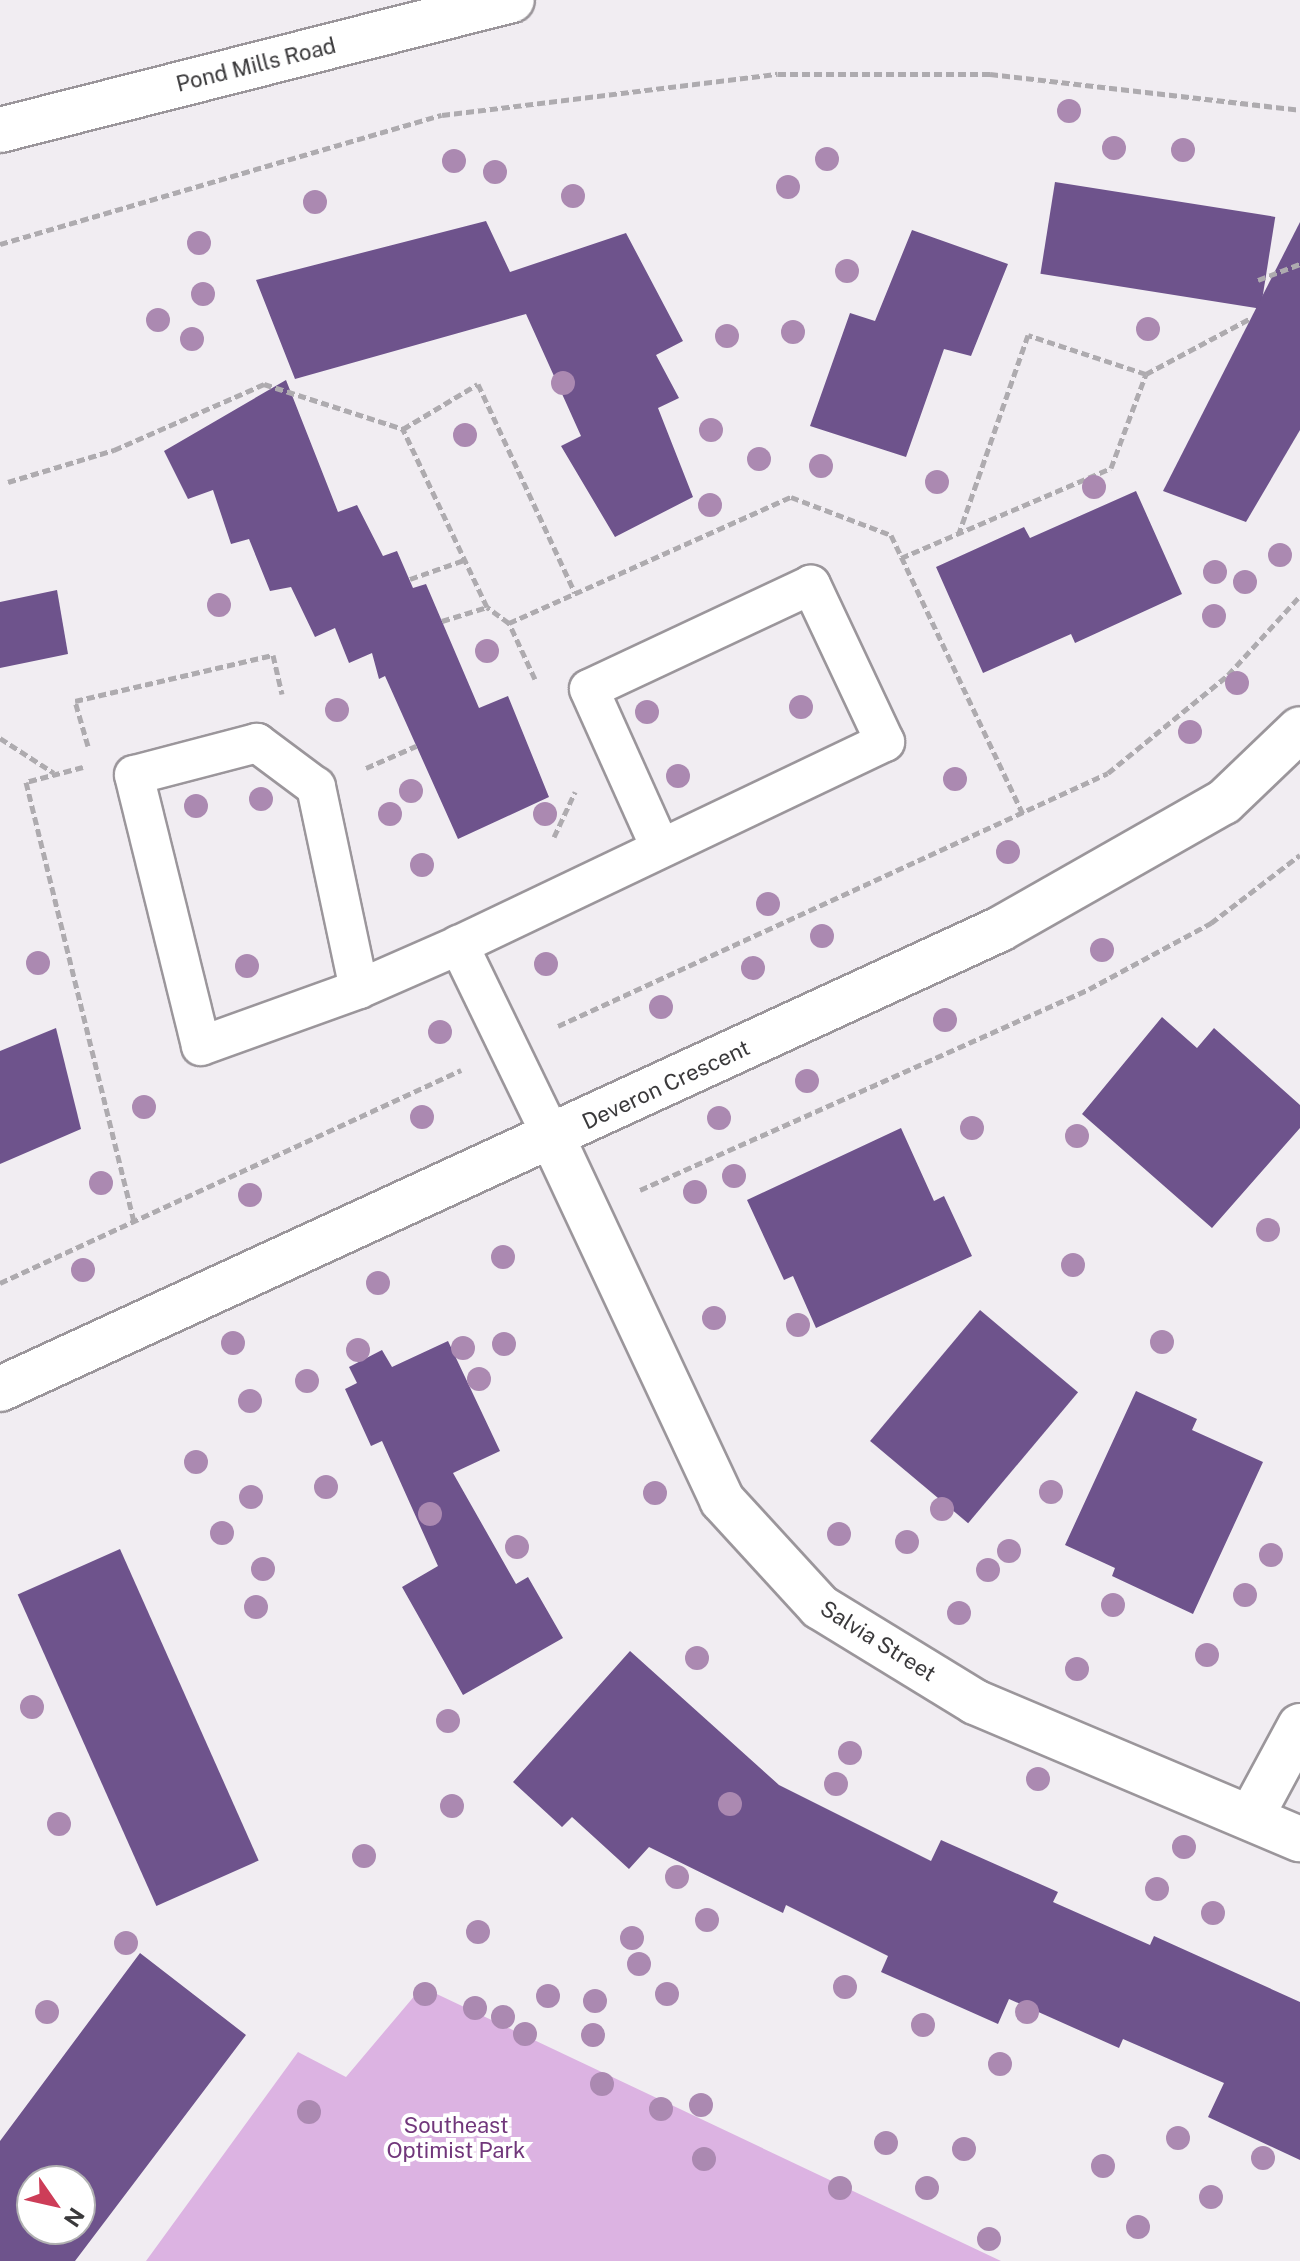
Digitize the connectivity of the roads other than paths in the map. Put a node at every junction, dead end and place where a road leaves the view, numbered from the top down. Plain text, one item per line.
1 (510, 0) edge
2 (0, 130) edge
3 (1300, 729) edge
4 (660, 847) junction
5 (459, 945) junction
6 (359, 989) junction
7 (553, 1139) junction
8 (0, 1389) edge
9 (1300, 1726) edge
10 (1252, 1815) junction
11 (1300, 1839) edge

1 - 2 street, Pond Mills Road
3 - 7 street, Deveron Crescent
4 - 4 lane
4 - 5 lane
5 - 6 lane
5 - 7 lane
6 - 6 lane
7 - 8 street, Deveron Crescent
7 - 10 street, Salvia Street
9 - 10 street
10 - 11 street, Salvia Street

